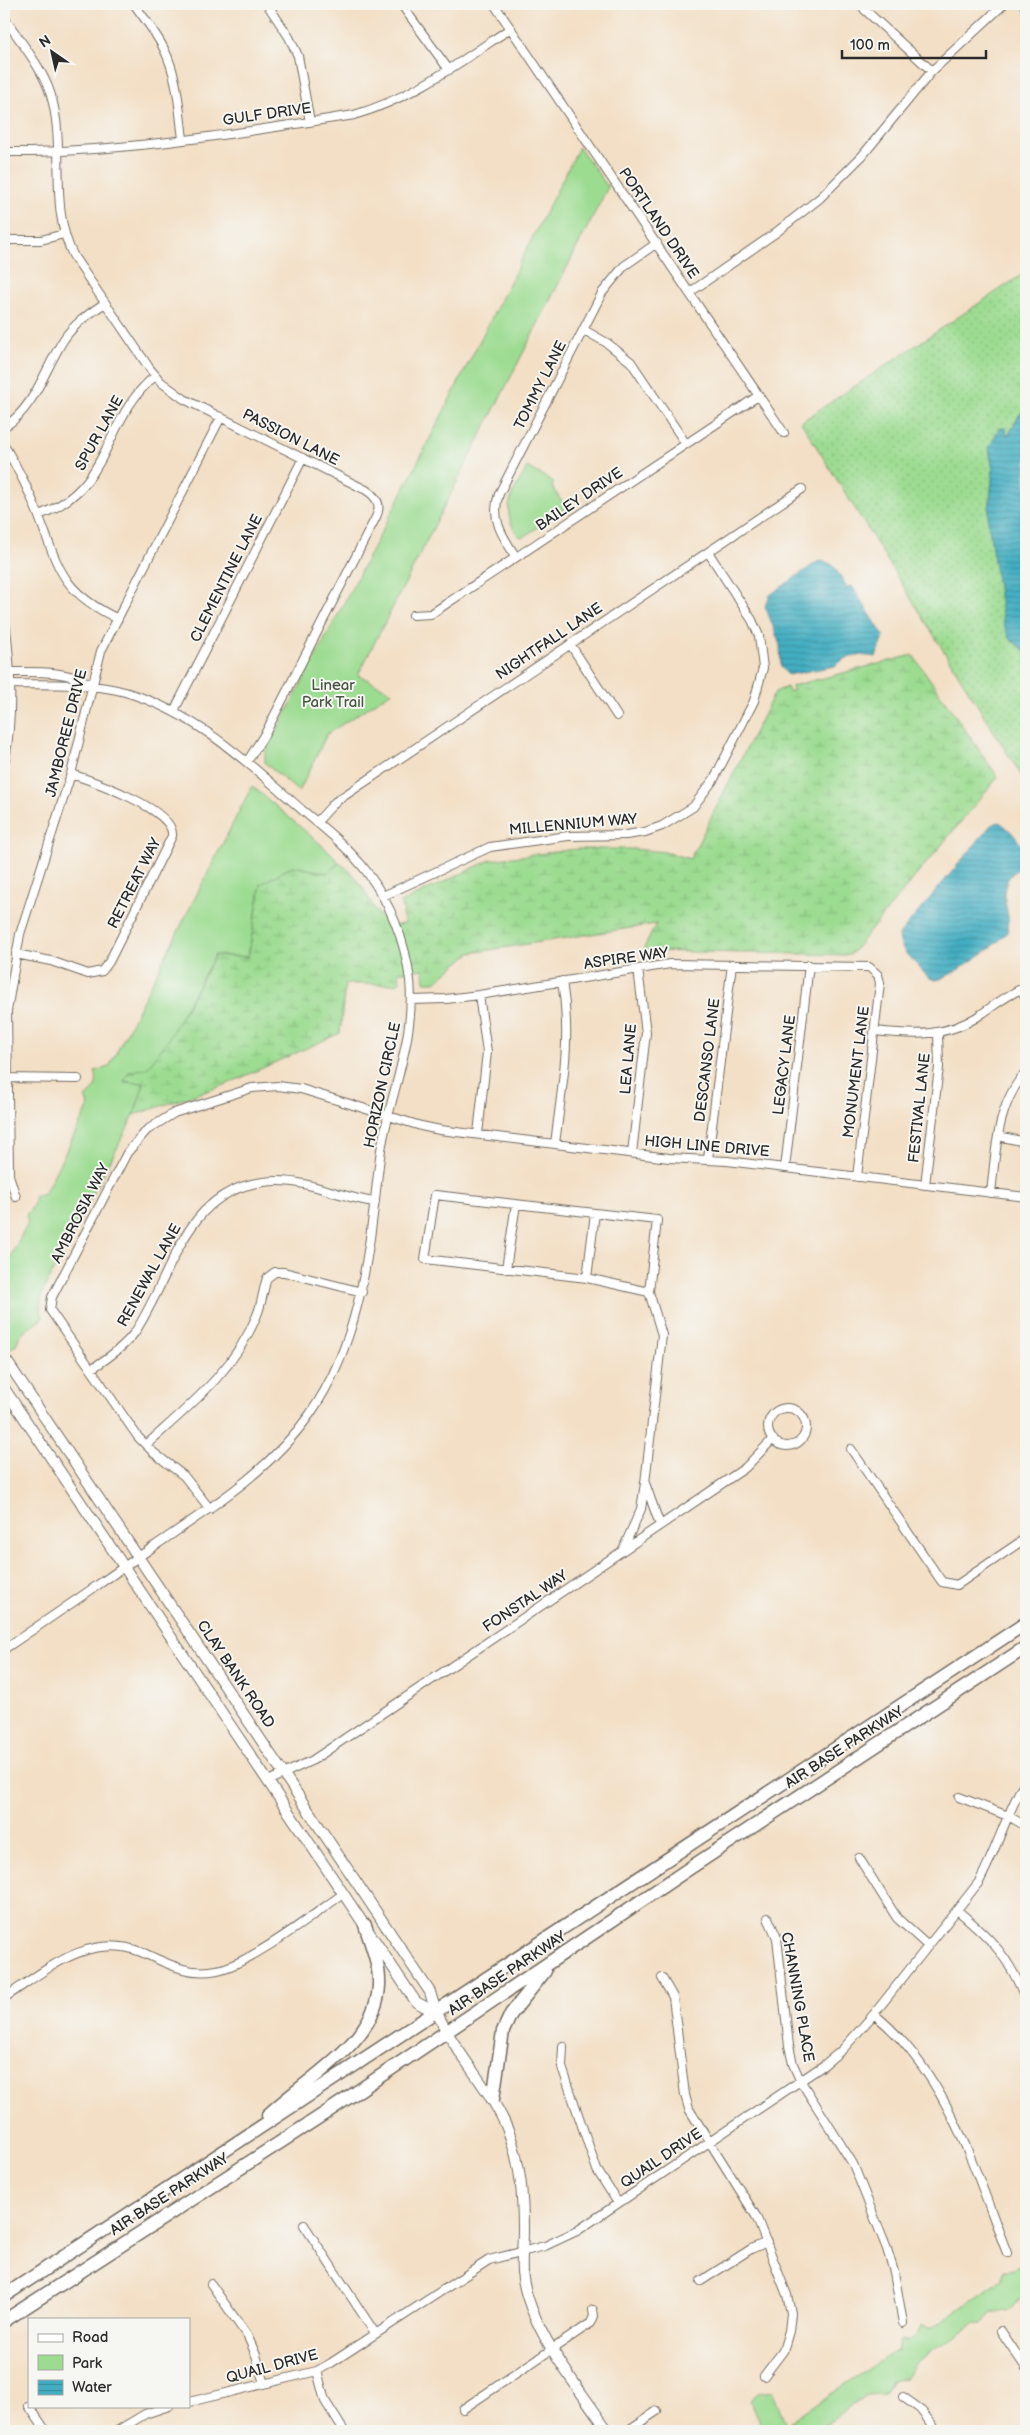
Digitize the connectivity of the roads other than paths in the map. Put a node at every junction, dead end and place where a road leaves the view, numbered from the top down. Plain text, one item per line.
1 (134, 4) edge
2 (267, 4) edge
3 (401, 4) edge
4 (494, 4) edge
5 (861, 4) edge
6 (1004, 4) edge
7 (4, 17) edge
8 (511, 28) junction
9 (449, 70) junction
10 (932, 71) junction
11 (310, 122) junction
12 (183, 139) junction
13 (4, 152) edge
14 (58, 152) junction
15 (64, 234) junction
16 (4, 240) edge
17 (657, 243) junction
18 (690, 293) junction
19 (105, 303) junction
20 (584, 330) junction
21 (155, 376) junction
22 (758, 396) junction
23 (221, 417) junction
24 (4, 427) edge
25 (784, 433) dead end
26 (686, 444) junction
27 (4, 446) edge
28 (303, 458) junction
29 (802, 489) dead end
30 (39, 515) junction
31 (708, 552) junction
32 (516, 557) junction
33 (413, 615) dead end
34 (118, 618) junction
35 (4, 621) edge
36 (570, 644) junction
37 (8, 672) junction
38 (8, 684) junction
39 (92, 685) junction
40 (174, 711) junction
41 (617, 716) dead end
42 (4, 759) edge
43 (246, 762) junction
44 (72, 774) junction
45 (316, 822) junction
46 (382, 896) junction
47 (16, 954) junction
48 (732, 964) junction
49 (809, 965) junction
50 (638, 969) junction
51 (875, 971) joint
52 (562, 981) junction
53 (1023, 988) edge
54 (479, 995) junction
55 (1026, 998) edge
56 (411, 1000) junction
57 (875, 1030) junction
58 (938, 1033) junction
59 (1026, 1072) edge
60 (5, 1078) edge
61 (78, 1079) dead end
62 (387, 1116) junction
63 (478, 1134) junction
64 (998, 1136) junction
65 (1026, 1142) edge
66 (555, 1144) junction
67 (632, 1153) junction
68 (708, 1159) junction
69 (784, 1168) junction
70 (857, 1176) junction
71 (925, 1185) junction
72 (991, 1193) junction
73 (1026, 1197) edge
74 (16, 1198) dead end
75 (375, 1202) junction
76 (516, 1204) junction
77 (595, 1213) junction
78 (506, 1269) junction
79 (587, 1278) junction
80 (362, 1292) junction
81 (649, 1292) junction
82 (4, 1357) edge
83 (91, 1369) junction
84 (4, 1388) edge
85 (772, 1439) junction
86 (146, 1445) junction
87 (851, 1449) dead end
88 (645, 1483) junction
89 (210, 1509) junction
90 (660, 1525) junction
91 (1026, 1538) edge
92 (623, 1550) junction
93 (139, 1557) junction
94 (124, 1567) junction
95 (1026, 1622) edge
96 (1026, 1647) edge
97 (4, 1649) edge
98 (284, 1774) junction
99 (1026, 1779) edge
100 (268, 1781) junction
101 (959, 1796) dead end
102 (1008, 1816) junction
103 (1026, 1826) edge
104 (859, 1858) dead end
105 (343, 1894) junction
106 (957, 1910) junction
107 (768, 1918) dead end
108 (365, 1925) junction
109 (928, 1946) junction
110 (554, 1960) junction
111 (662, 1978) dead end
112 (4, 1998) edge
113 (1026, 2000) edge
114 (435, 2012) junction
115 (874, 2014) junction
116 (448, 2032) junction
117 (563, 2046) dead end
118 (800, 2080) junction
119 (493, 2099) junction
120 (243, 2139) junction
121 (709, 2142) junction
122 (618, 2203) junction
123 (304, 2225) dead end
124 (767, 2242) junction
125 (523, 2251) junction
126 (1007, 2252) dead end
127 (701, 2281) dead end
128 (211, 2284) dead end
129 (4, 2296) edge
130 (593, 2310) dead end
131 (4, 2321) edge
132 (903, 2323) dead end
133 (1001, 2331) dead end
134 (375, 2334) junction
135 (553, 2349) junction
136 (1026, 2368) edge
137 (317, 2371) junction
138 (764, 2376) dead end
139 (264, 2384) junction
140 (903, 2397) dead end
141 (190, 2402) edge
142 (30, 2408) edge
143 (162, 2408) edge
144 (463, 2409) dead end
145 (657, 2411) dead end
146 (46, 2431) edge
147 (118, 2431) edge
148 (344, 2431) edge
149 (608, 2431) edge
150 (627, 2431) edge
151 (937, 2431) edge

1 - 12 street
2 - 11 street
3 - 9 street
4 - 8 street, PORTLAND DRIVE
5 - 10 street
6 - 10 street
7 - 14 street, PASSION LANE
8 - 9 street, GULF DRIVE
8 - 17 street, PORTLAND DRIVE
9 - 11 street, GULF DRIVE
10 - 18 street
11 - 12 street, GULF DRIVE
12 - 14 street, GULF DRIVE
13 - 14 street, GULF DRIVE
14 - 15 street, PASSION LANE
15 - 16 street
15 - 19 street, PASSION LANE
17 - 18 street, PORTLAND DRIVE
17 - 20 street, TOMMY LANE
18 - 22 street, PORTLAND DRIVE
19 - 21 street, PASSION LANE
19 - 24 street
20 - 26 street
20 - 32 street, TOMMY LANE
21 - 23 street, PASSION LANE
21 - 30 street, SPUR LANE
22 - 25 street, PORTLAND DRIVE
22 - 26 street, BAILEY DRIVE
23 - 28 street, PASSION LANE
23 - 34 street, JAMBOREE DRIVE
26 - 32 street, BAILEY DRIVE
27 - 30 street
28 - 40 street, CLEMENTINE LANE
28 - 43 street, PASSION LANE
29 - 31 street, NIGHTFALL LANE
30 - 34 street
31 - 36 street, NIGHTFALL LANE
31 - 46 street, MILLENNIUM WAY
32 - 33 street, BAILEY DRIVE
34 - 39 street, JAMBOREE DRIVE
35 - 37 street
36 - 41 street
36 - 45 street, NIGHTFALL LANE
37 - 38 street
37 - 39 street, HORIZON CIRCLE
38 - 39 street, HORIZON CIRCLE
38 - 42 street
39 - 40 street, HORIZON CIRCLE
39 - 44 street, JAMBOREE DRIVE
40 - 43 street, HORIZON CIRCLE
43 - 45 street, HORIZON CIRCLE
44 - 47 street, JAMBOREE DRIVE
44 - 47 street, RETREAT WAY
45 - 46 street, HORIZON CIRCLE
46 - 56 street, HORIZON CIRCLE
47 - 60 street, JAMBOREE DRIVE
48 - 49 street, ASPIRE WAY
48 - 50 street, ASPIRE WAY
48 - 68 street, DESCANSO LANE
49 - 51 street, ASPIRE WAY
49 - 69 street, LEGACY LANE
50 - 52 street, ASPIRE WAY
50 - 67 street, LEA LANE
51 - 57 street, MONUMENT LANE
52 - 54 street, ASPIRE WAY
52 - 66 street
53 - 55 street
53 - 58 street
54 - 56 street, ASPIRE WAY
54 - 63 street
56 - 62 street, HORIZON CIRCLE
57 - 58 street
57 - 70 street, MONUMENT LANE
58 - 71 street, FESTIVAL LANE
59 - 64 street
60 - 61 street
60 - 74 street, JAMBOREE DRIVE
62 - 63 street, HIGH LINE DRIVE
62 - 75 street, HORIZON CIRCLE
62 - 83 street, AMBROSIA WAY
63 - 66 street, HIGH LINE DRIVE
64 - 65 street
64 - 72 street
66 - 67 street, HIGH LINE DRIVE
67 - 68 street, HIGH LINE DRIVE
68 - 69 street, HIGH LINE DRIVE
69 - 70 street, HIGH LINE DRIVE
70 - 71 street, HIGH LINE DRIVE
71 - 72 street, HIGH LINE DRIVE
72 - 73 street, HIGH LINE DRIVE
75 - 80 street, HORIZON CIRCLE
75 - 83 street, RENEWAL LANE
76 - 77 street
76 - 78 street
76 - 78 street
77 - 79 street
77 - 81 street
78 - 79 street
79 - 81 street
80 - 86 street
80 - 89 street, HORIZON CIRCLE
81 - 88 street
82 - 93 street, CLAY BANK ROAD
83 - 86 street, AMBROSIA WAY
84 - 94 street, CLAY BANK ROAD
85 - 85 street
85 - 90 street, FONSTAL WAY
86 - 89 street, AMBROSIA WAY
87 - 91 street
88 - 90 street
88 - 92 street
89 - 93 street, HORIZON CIRCLE
90 - 92 street, FONSTAL WAY
92 - 98 street, FONSTAL WAY
93 - 94 street, HORIZON CIRCLE
93 - 98 street, CLAY BANK ROAD
94 - 97 street, HORIZON CIRCLE
94 - 100 street, CLAY BANK ROAD
95 - 114 main road, AIR BASE PARKWAY
96 - 110 main road, AIR BASE PARKWAY
98 - 100 street, FONSTAL WAY
98 - 114 street, CLAY BANK ROAD
99 - 102 street, QUAIL DRIVE
100 - 105 street, CLAY BANK ROAD
101 - 102 street
102 - 103 street
102 - 106 street, QUAIL DRIVE
104 - 109 street
105 - 108 street, CLAY BANK ROAD
105 - 112 street
106 - 109 street, QUAIL DRIVE
106 - 113 street
107 - 118 street, CHANNING PLACE
108 - 114 street, CLAY BANK ROAD
108 - 120 main road
109 - 115 street, QUAIL DRIVE
110 - 116 main road, AIR BASE PARKWAY
110 - 119 main road
111 - 121 street
114 - 116 street, CLAY BANK ROAD
114 - 120 main road, AIR BASE PARKWAY
115 - 118 street, QUAIL DRIVE
115 - 126 street
116 - 119 street, CLAY BANK ROAD
116 - 131 main road, AIR BASE PARKWAY
117 - 122 street
118 - 121 street, QUAIL DRIVE
118 - 132 street, CHANNING PLACE
119 - 125 street, CLAY BANK ROAD
120 - 129 main road, AIR BASE PARKWAY
121 - 122 street, QUAIL DRIVE
121 - 124 street
122 - 125 street, QUAIL DRIVE
123 - 134 street
124 - 127 street
124 - 138 street
125 - 134 street, QUAIL DRIVE
125 - 135 street, CLAY BANK ROAD
128 - 139 street
130 - 135 street
133 - 136 street
134 - 137 street, QUAIL DRIVE
135 - 144 street
135 - 149 street, CLAY BANK ROAD
137 - 139 street, QUAIL DRIVE
137 - 148 street
139 - 141 street, QUAIL DRIVE
140 - 151 street
142 - 146 street
143 - 147 street
145 - 150 street

